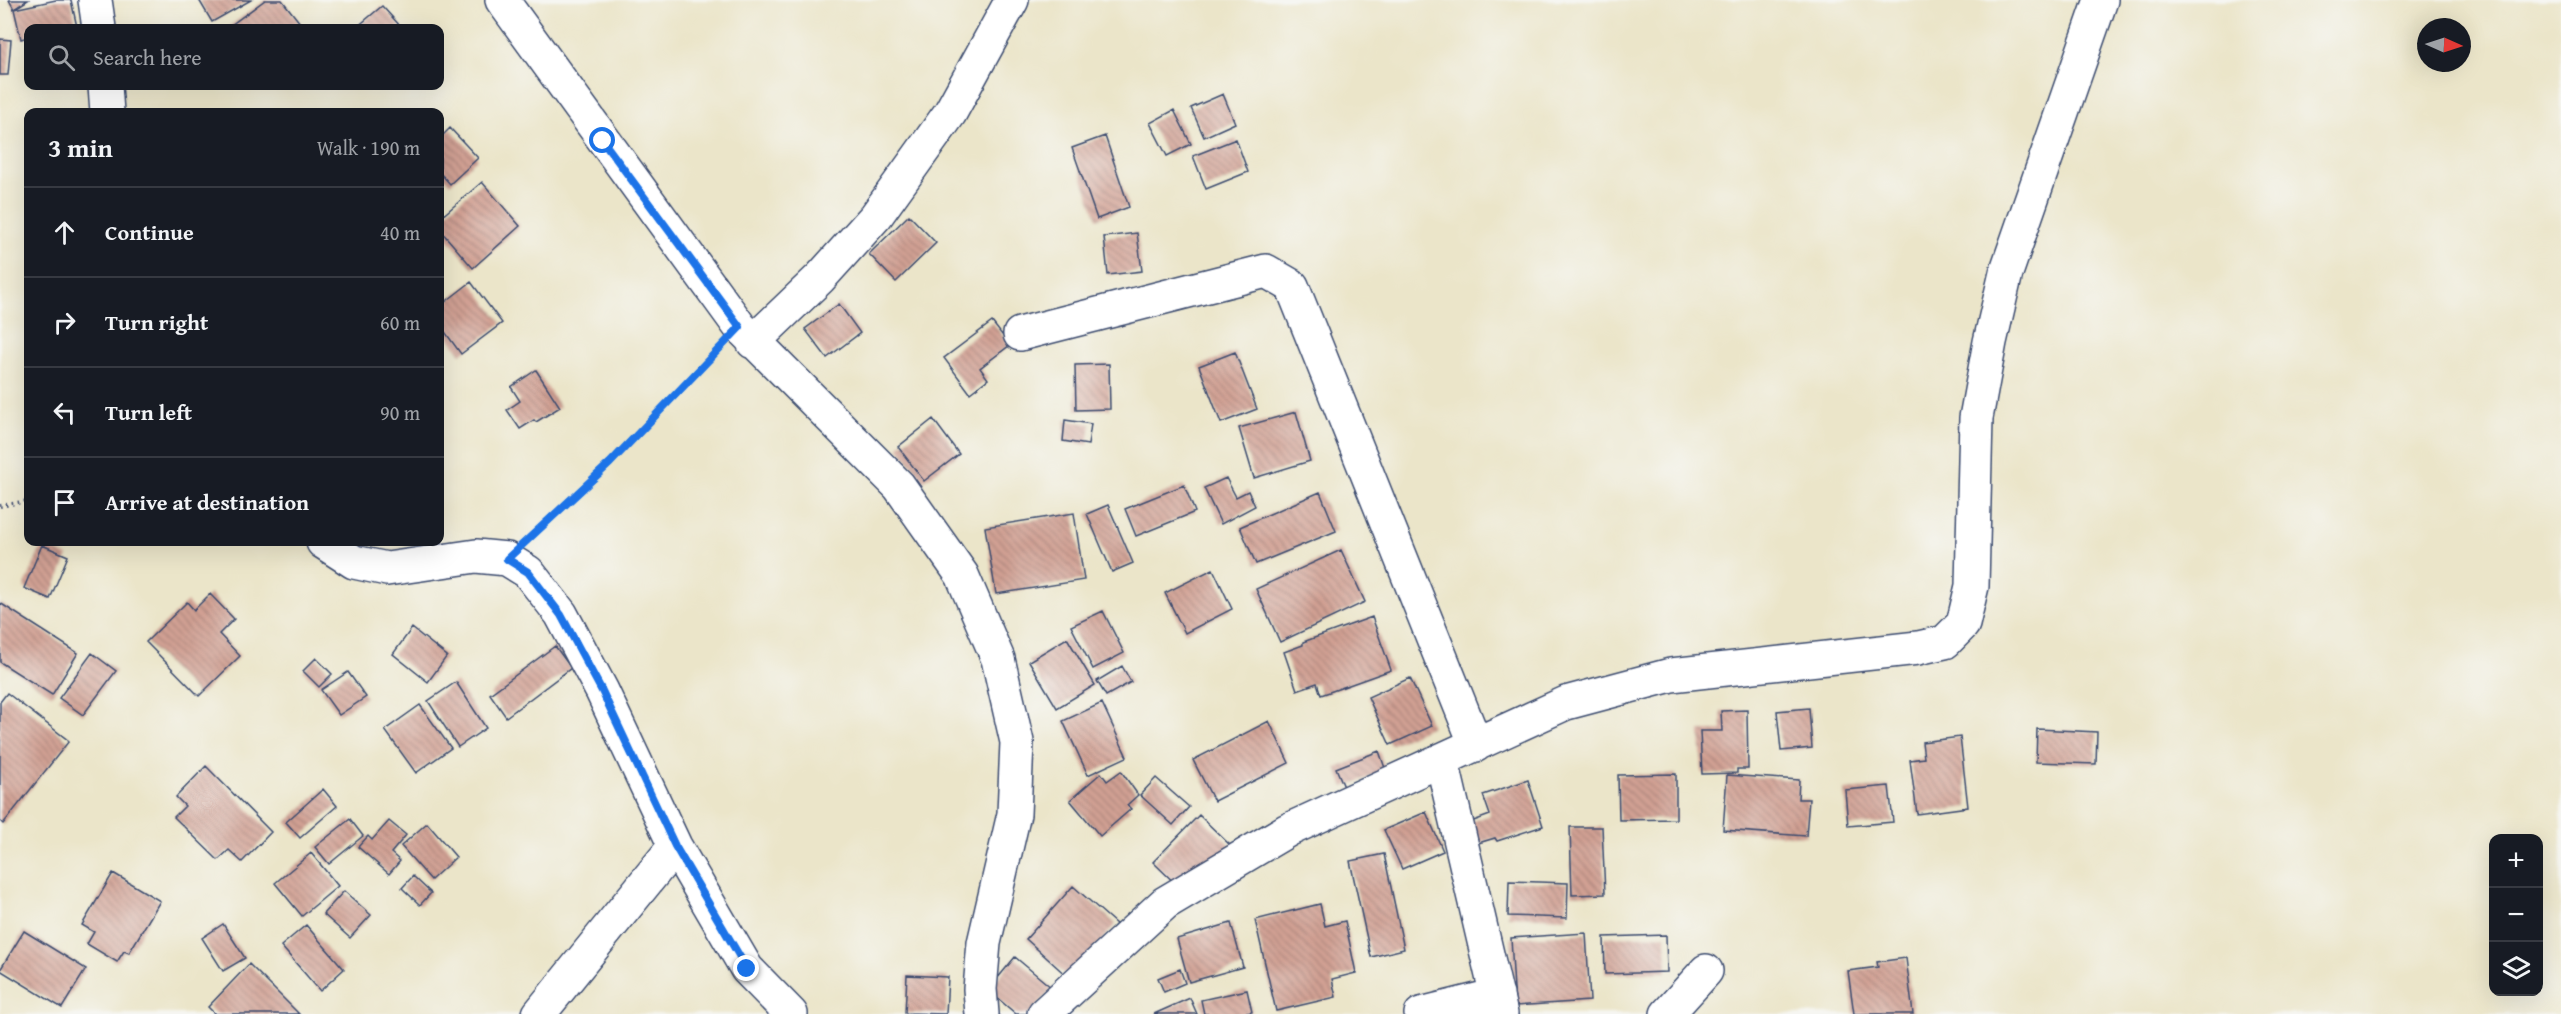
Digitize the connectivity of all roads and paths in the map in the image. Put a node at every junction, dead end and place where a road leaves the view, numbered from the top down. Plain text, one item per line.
1 (95, 0) edge
2 (502, 0) edge
3 (1012, 0) edge
4 (2101, 0) edge
5 (98, 24) edge
6 (105, 90) edge
7 (107, 108) edge
8 (747, 334) junction
9 (1020, 334) dead end
10 (24, 502) edge
11 (0, 506) edge
12 (329, 546) edge
13 (507, 559) junction
14 (1476, 745) junction
15 (1442, 761) junction
16 (675, 846) junction
17 (1706, 971) dead end
18 (1499, 1004) edge
19 (539, 1014) edge
20 (791, 1014) edge
21 (982, 1014) edge
22 (1044, 1014) edge
23 (1420, 1014) edge
24 (1667, 1014) edge

1 - 5 street
2 - 8 street
3 - 8 street
4 - 14 street
6 - 7 street
8 - 13 path
8 - 21 street
9 - 14 street
10 - 11 path
12 - 13 street
13 - 16 street
14 - 15 street
15 - 18 street
15 - 22 street
16 - 19 street
16 - 20 street
17 - 24 street
18 - 23 street

